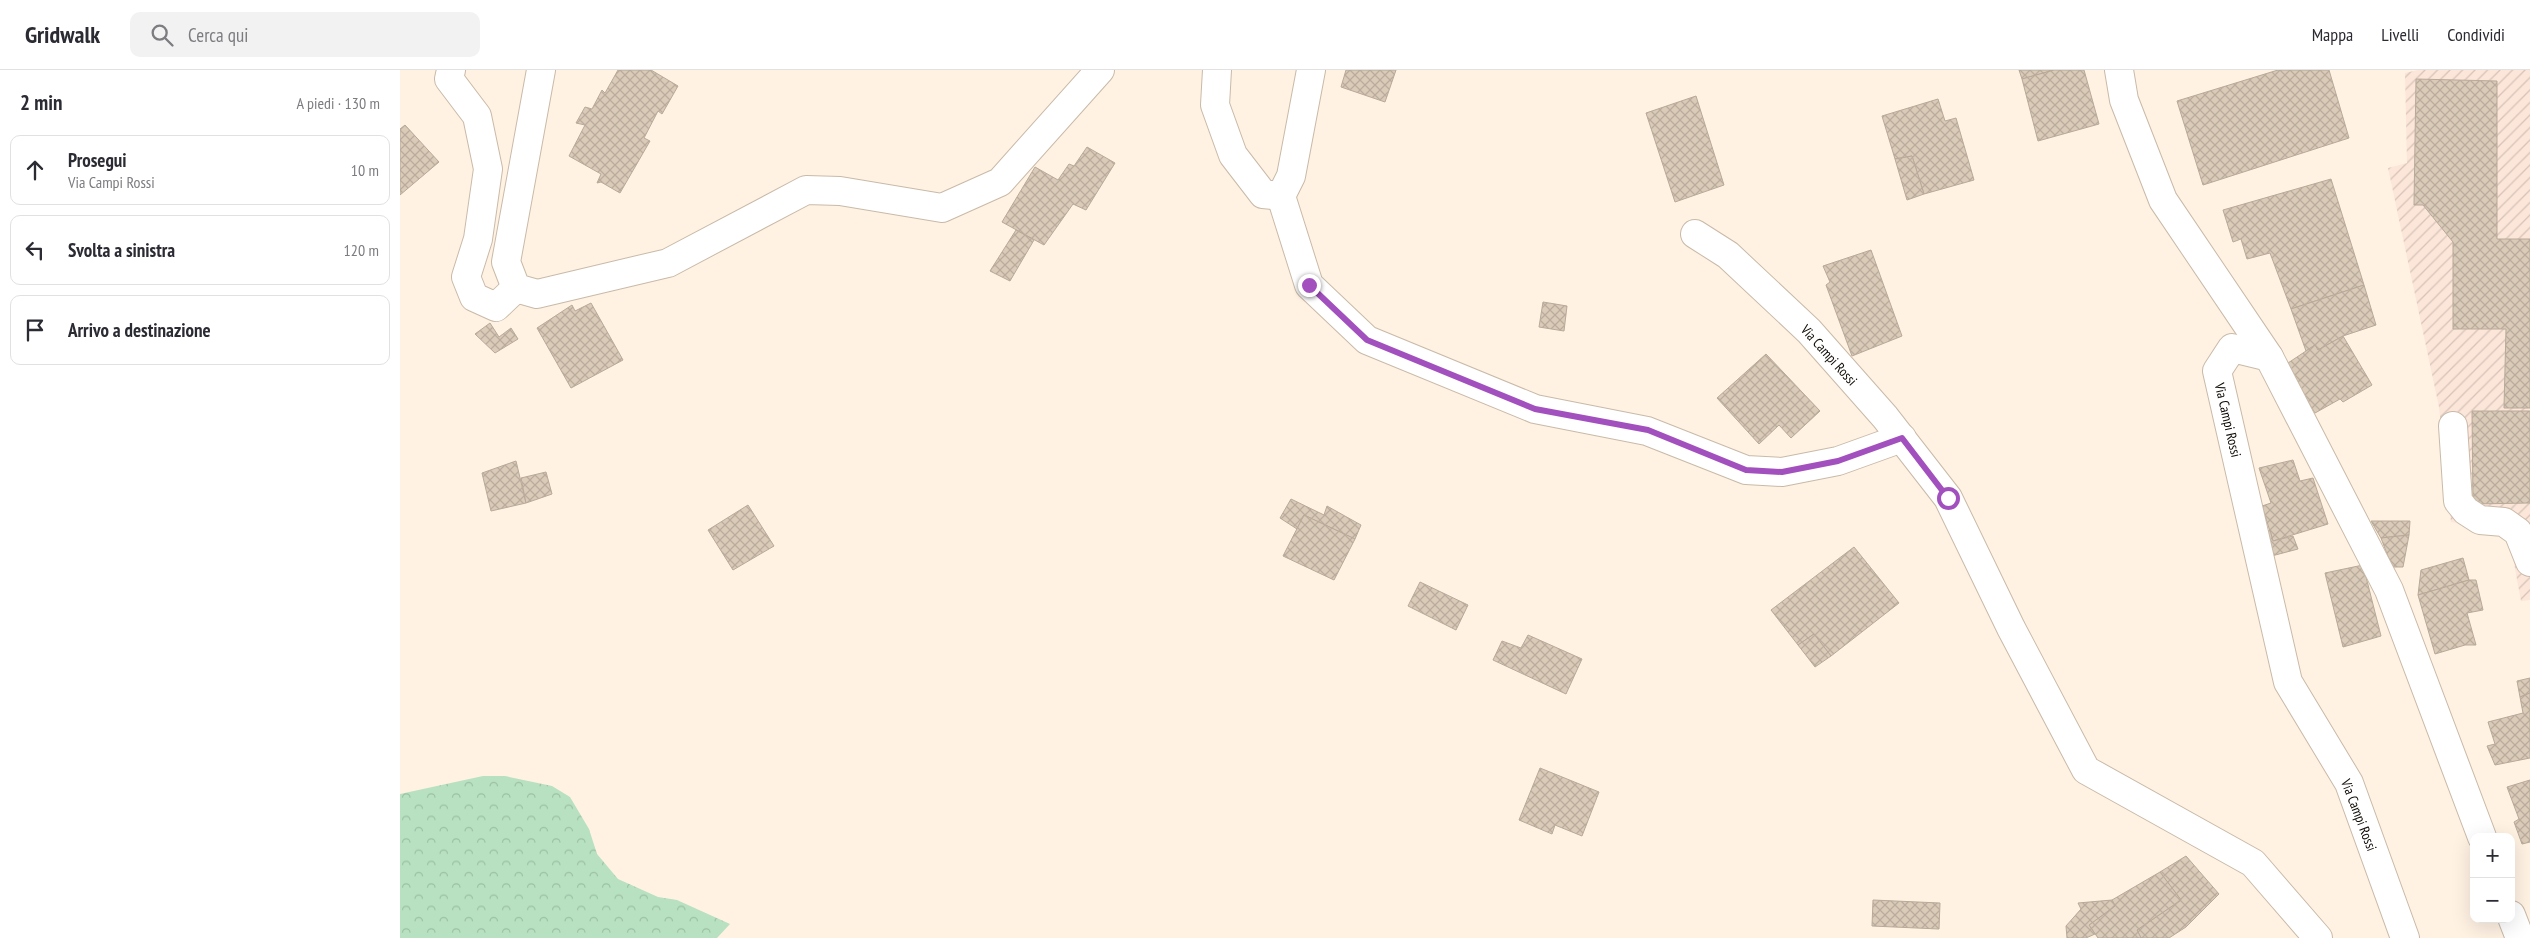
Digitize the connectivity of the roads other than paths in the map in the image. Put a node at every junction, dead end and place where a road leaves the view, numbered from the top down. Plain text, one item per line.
1 (451, 70) edge
2 (541, 70) edge
3 (1100, 70) edge
4 (1217, 70) edge
5 (1311, 70) edge
6 (2119, 70) edge
7 (1281, 196) junction
8 (1695, 234) dead end
9 (516, 288) junction
10 (2269, 357) junction
11 (2453, 426) dead end
12 (1902, 438) junction
13 (2530, 562) edge
14 (2480, 833) edge
15 (2514, 923) edge
16 (2318, 938) edge
17 (2404, 938) edge
18 (2520, 938) edge

1 - 9 street
2 - 9 street
3 - 9 street
4 - 7 street
5 - 7 street
6 - 10 street
7 - 12 street
8 - 12 street, Via Campi Rossi
10 - 14 street
10 - 17 street, Via Campi Rossi
11 - 13 street
12 - 16 street, Via Campi Rossi
15 - 18 street

